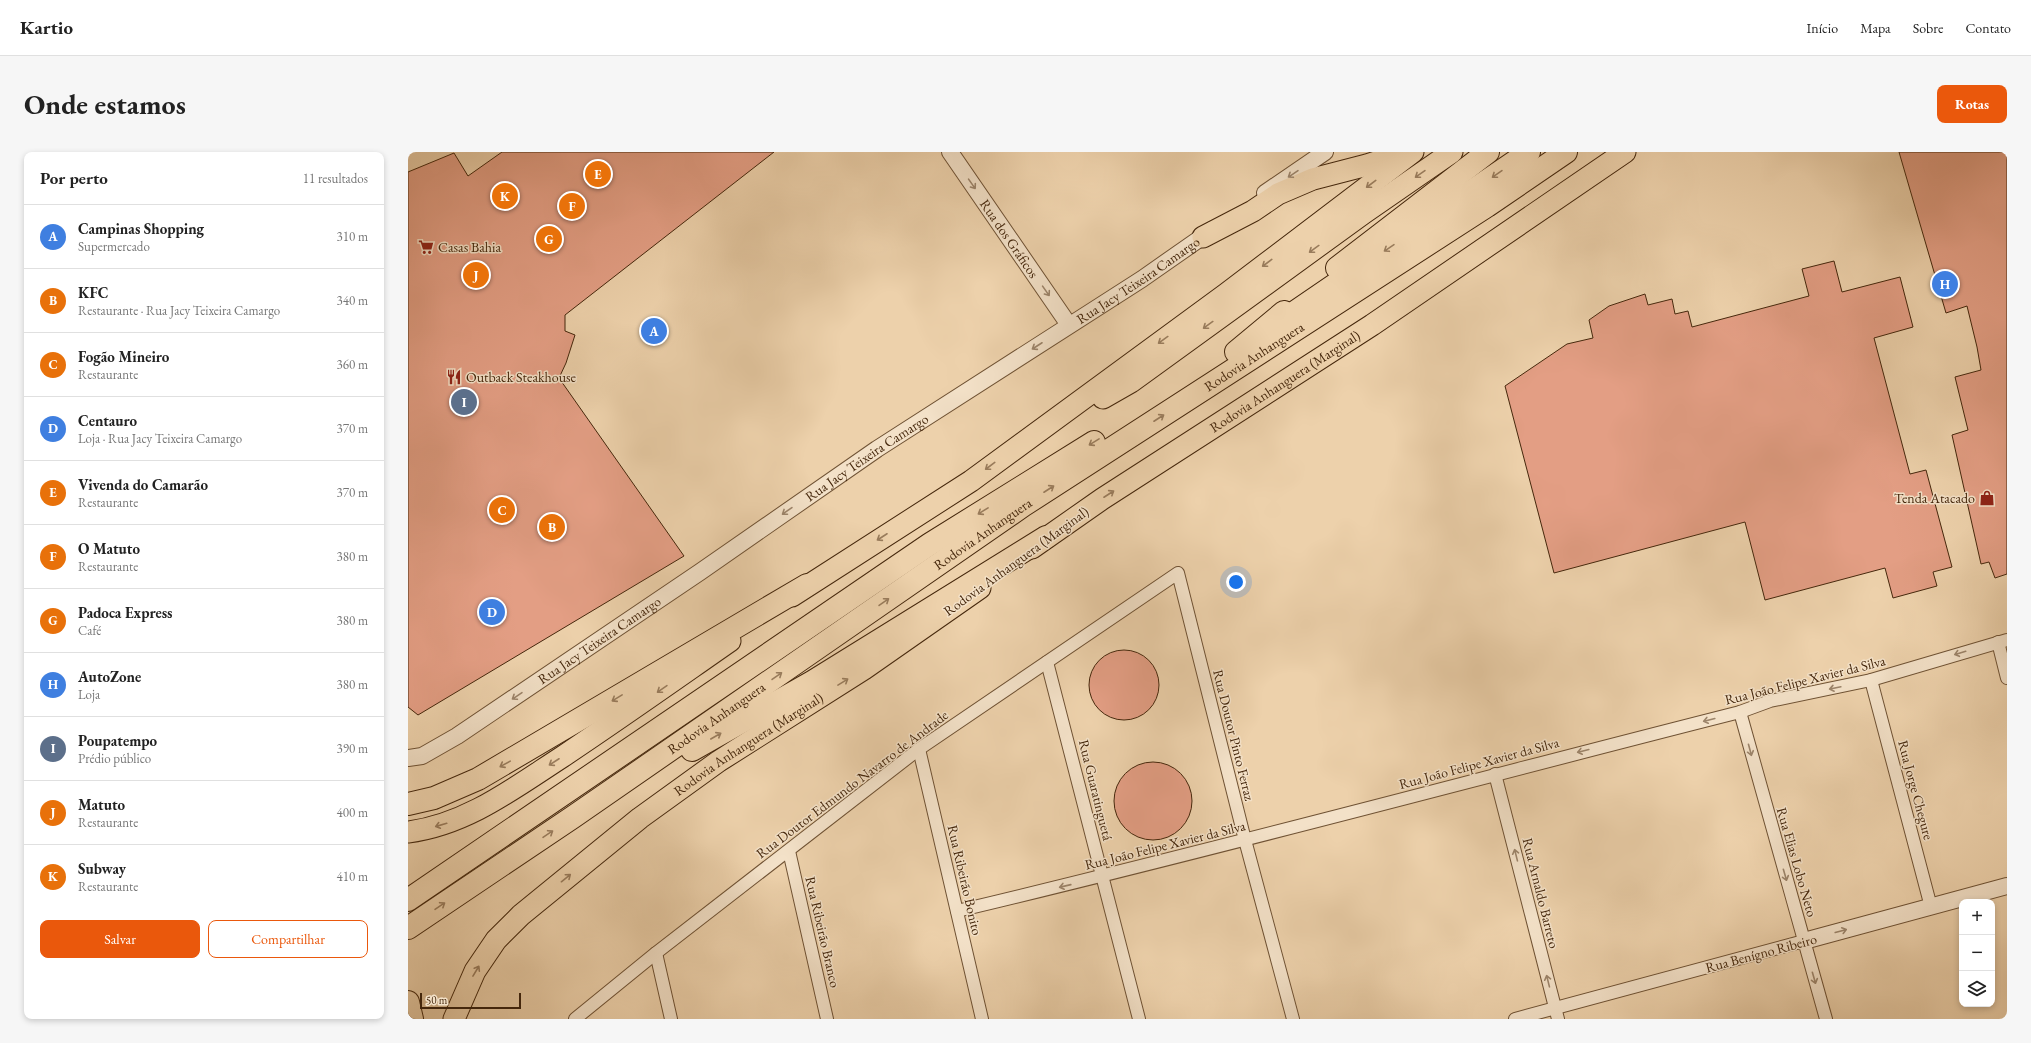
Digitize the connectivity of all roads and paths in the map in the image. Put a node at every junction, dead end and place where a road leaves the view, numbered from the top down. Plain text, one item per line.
1 (950, 152) edge
2 (1325, 152) edge
3 (1404, 152) edge
4 (1413, 152) edge
5 (1452, 152) edge
6 (1488, 152) edge
7 (1529, 152) edge
8 (1566, 152) edge
9 (1625, 152) edge
10 (1203, 237) junction
11 (1069, 325) junction
12 (1236, 352) junction
13 (1022, 443) junction
14 (1046, 537) junction
15 (1178, 573) joint
16 (807, 585) junction
17 (2002, 641) edge
18 (1047, 662) junction
19 (2007, 678) edge
20 (1871, 680) junction
21 (1740, 712) junction
22 (919, 749) junction
23 (408, 758) edge
24 (1495, 774) junction
25 (408, 804) edge
26 (573, 817) junction
27 (408, 832) edge
28 (1245, 840) junction
29 (788, 851) junction
30 (1103, 877) junction
31 (2007, 886) edge
32 (408, 900) edge
33 (1931, 907) junction
34 (957, 911) junction
35 (408, 928) edge
36 (1804, 941) junction
37 (656, 953) junction
38 (408, 1002) edge
39 (1557, 1014) edge
40 (412, 1019) edge
41 (454, 1019) edge
42 (575, 1019) edge
43 (671, 1019) edge
44 (827, 1019) edge
45 (982, 1019) edge
46 (1139, 1019) edge
47 (1293, 1019) edge
48 (1515, 1019) edge
49 (1826, 1019) edge

1 -> 11 street, Rua dos Gráficos
2 -> 10 street, Rua Jacy Teixeira Camargo
3 - 10 highway
4 -> 13 highway
5 -> 13 highway
6 - 12 highway
7 -> 12 highway, Rodovia Anhanguera
26 -> 8 highway, Rodovia Anhanguera
14 -> 9 highway, Rodovia Anhanguera (Marginal)
10 - 11 street, Rua Jacy Teixeira Camargo
11 -> 23 street, Rua Jacy Teixeira Camargo
12 -> 32 highway, Rodovia Anhanguera
13 -> 16 highway
26 -> 14 highway
41 -> 14 highway, Rodovia Anhanguera (Marginal)
15 - 18 street, Rua Doutor Edmundo Navarro de Andrade
15 - 28 street, Rua Doutor Pinto Ferraz
16 -> 25 highway
16 -> 27 highway
17 - 19 street
17 -> 20 street, Rua João Felipe Xavier da Silva
18 - 22 street, Rua Doutor Edmundo Navarro de Andrade
18 - 30 street, Rua Guaratinguetá
20 -> 21 street, Rua João Felipe Xavier da Silva
20 - 33 street, Rua Jorge Chegure
21 -> 24 street, Rua João Felipe Xavier da Silva
21 -> 36 street, Rua Elias Lobo Neto
22 - 29 street, Rua Doutor Edmundo Navarro de Andrade
22 - 34 street, Rua Ribeirão Bonito
24 - 28 street, Rua João Felipe Xavier da Silva
39 -> 24 street, Rua Arnaldo Barreto
35 -> 26 highway, Rodovia Anhanguera
28 - 30 street, Rua João Felipe Xavier da Silva
28 - 47 street, Rua Doutor Pinto Ferraz
29 - 37 street, Rua Doutor Edmundo Navarro de Andrade
29 - 44 street, Rua Ribeirão Branco
30 -> 34 street, Rua João Felipe Xavier da Silva
30 - 46 street, Rua Guaratinguetá
31 - 33 street, Rua Benígno Ribeiro
36 -> 33 street, Rua Benígno Ribeiro
34 - 45 street, Rua Ribeirão Bonito
36 - 39 street, Rua Benígno Ribeiro
36 -> 49 street, Rua Elias Lobo Neto
37 - 42 street, Rua Doutor Edmundo Navarro de Andrade
37 - 43 street
38 - 40 highway
39 - 48 street, Rua Benígno Ribeiro

